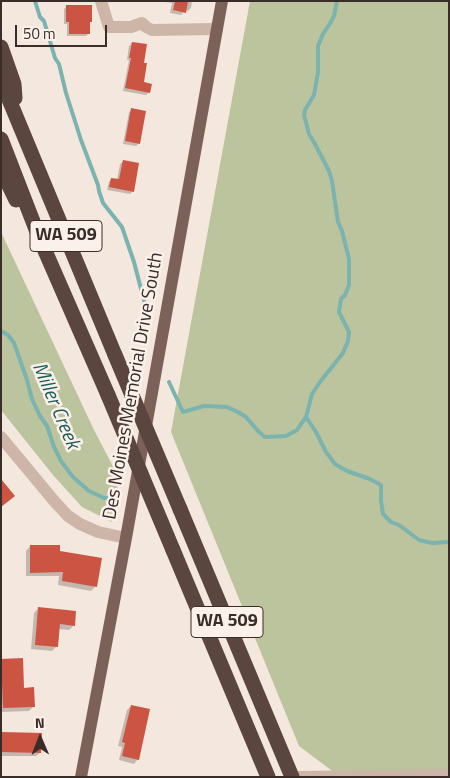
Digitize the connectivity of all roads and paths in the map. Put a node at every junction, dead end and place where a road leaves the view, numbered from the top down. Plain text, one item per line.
1 (101, 1) edge
2 (222, 1) edge
3 (217, 29) junction
4 (1, 46) edge
5 (1, 80) edge
6 (16, 117) junction
7 (1, 139) edge
8 (1, 169) edge
9 (39, 237) junction
10 (1, 437) edge
11 (126, 538) junction
12 (449, 775) edge
13 (81, 777) edge
14 (268, 777) edge
15 (292, 777) edge
16 (299, 777) edge

1 - 3 street
2 - 3 main road, Des Moines Memorial Drive South
3 - 11 main road, Des Moines Memorial Drive South
4 - 6 highway
5 - 6 highway, WA 509
6 - 15 highway, WA 509, bridge
7 - 9 highway, WA 509
8 - 9 highway
9 - 14 highway, WA 509, bridge
10 - 11 street
11 - 13 main road, Des Moines Memorial Drive South
12 - 16 street

